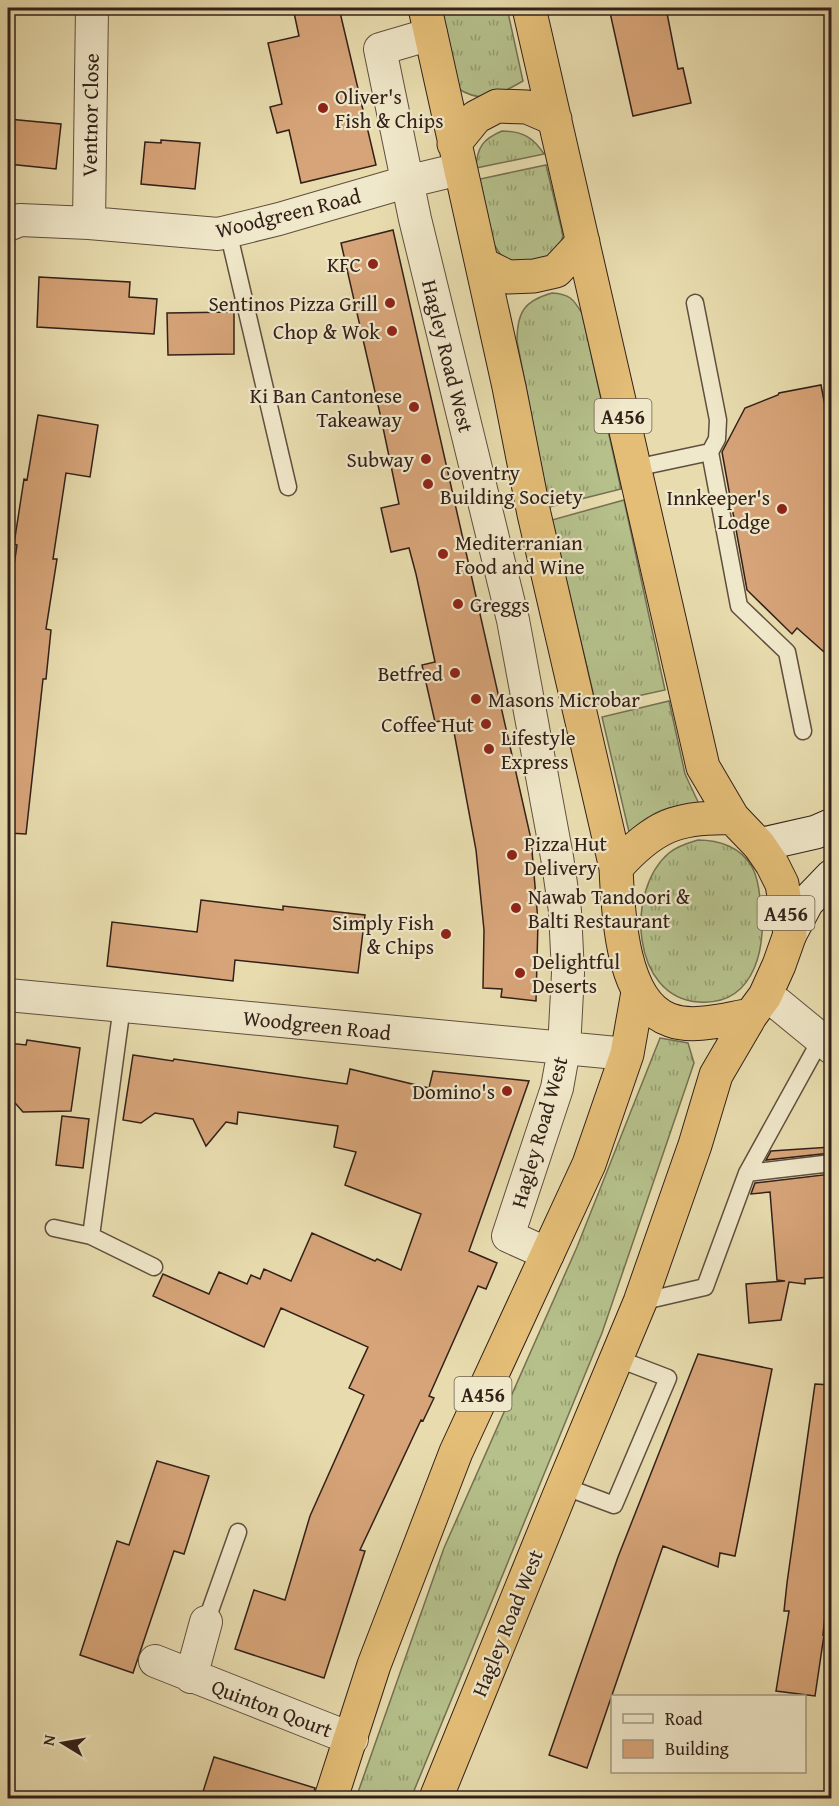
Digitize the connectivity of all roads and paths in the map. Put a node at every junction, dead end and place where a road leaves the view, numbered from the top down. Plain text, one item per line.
1 (92, 8) edge
2 (529, 8) edge
3 (428, 21) edge
4 (555, 119) junction
5 (457, 156) junction
6 (406, 182) junction
7 (88, 223) junction
8 (8, 225) edge
9 (228, 231) junction
10 (583, 242) junction
11 (482, 264) junction
12 (695, 303) dead end
13 (710, 452) junction
14 (635, 468) junction
15 (288, 487) dead end
16 (557, 613) junction
17 (513, 620) junction
18 (803, 731) dead end
19 (733, 818) junction
20 (831, 825) edge
21 (759, 845) junction
22 (616, 868) junction
23 (831, 876) edge
24 (790, 934) junction
25 (638, 992) junction
26 (8, 995) edge
27 (758, 1005) junction
28 (122, 1006) junction
29 (826, 1043) edge
30 (564, 1050) junction
31 (627, 1054) junction
32 (831, 1163) edge
33 (747, 1173) junction
34 (54, 1228) dead end
35 (91, 1236) junction
36 (548, 1254) junction
37 (154, 1267) dead end
38 (640, 1302) junction
39 (616, 1358) junction
40 (563, 1486) junction
41 (238, 1532) dead end
42 (206, 1622) joint
43 (155, 1661) dead end
44 (191, 1677) junction
45 (352, 1739) junction
46 (331, 1798) edge
47 (436, 1798) edge

1 - 7 street, Ventnor Close
2 - 4 highway, A456
3 - 5 highway, Hagley Road West / A456
3 - 6 street, Hagley Road West
4 - 5 highway
4 - 10 highway, A456
5 - 6 street, Woodgreen Road
5 - 11 highway, Hagley Road West / A456
6 - 9 street, Woodgreen Road
6 - 17 street, Hagley Road West
7 - 8 street, Woodgreen Road
7 - 9 street, Woodgreen Road
9 - 15 lane
10 - 11 highway
10 - 14 highway, A456
11 - 16 highway, Hagley Road West / A456
12 - 13 lane
13 - 14 lane
13 - 18 lane
14 - 19 highway, A456
16 - 17 street
16 - 22 highway, Hagley Road West / A456
17 - 30 street, Hagley Road West
19 - 21 highway, A456
19 - 22 highway
20 - 21 street
21 - 24 highway, A456
22 - 25 highway, A456
23 - 24 street
24 - 27 highway, A456
25 - 27 highway, A456
25 - 31 highway, A456
26 - 28 street, Woodgreen Road
27 - 29 street
27 - 38 highway, Hagley Road West / A456
28 - 30 street, Woodgreen Road
28 - 35 lane
29 - 33 lane
30 - 31 street, Woodgreen Road
30 - 36 street, Hagley Road West
31 - 36 highway, A456
32 - 33 lane
33 - 38 lane
34 - 35 lane
35 - 37 lane
36 - 45 highway, A456
38 - 39 highway, Hagley Road West / A456
39 - 40 highway, Hagley Road West / A456
39 - 40 lane
40 - 47 highway, Hagley Road West / A456
41 - 42 lane
42 - 44 street, Quinton Qourt
43 - 44 street, Quinton Qourt
44 - 45 street, Quinton Qourt
45 - 46 highway, A456

